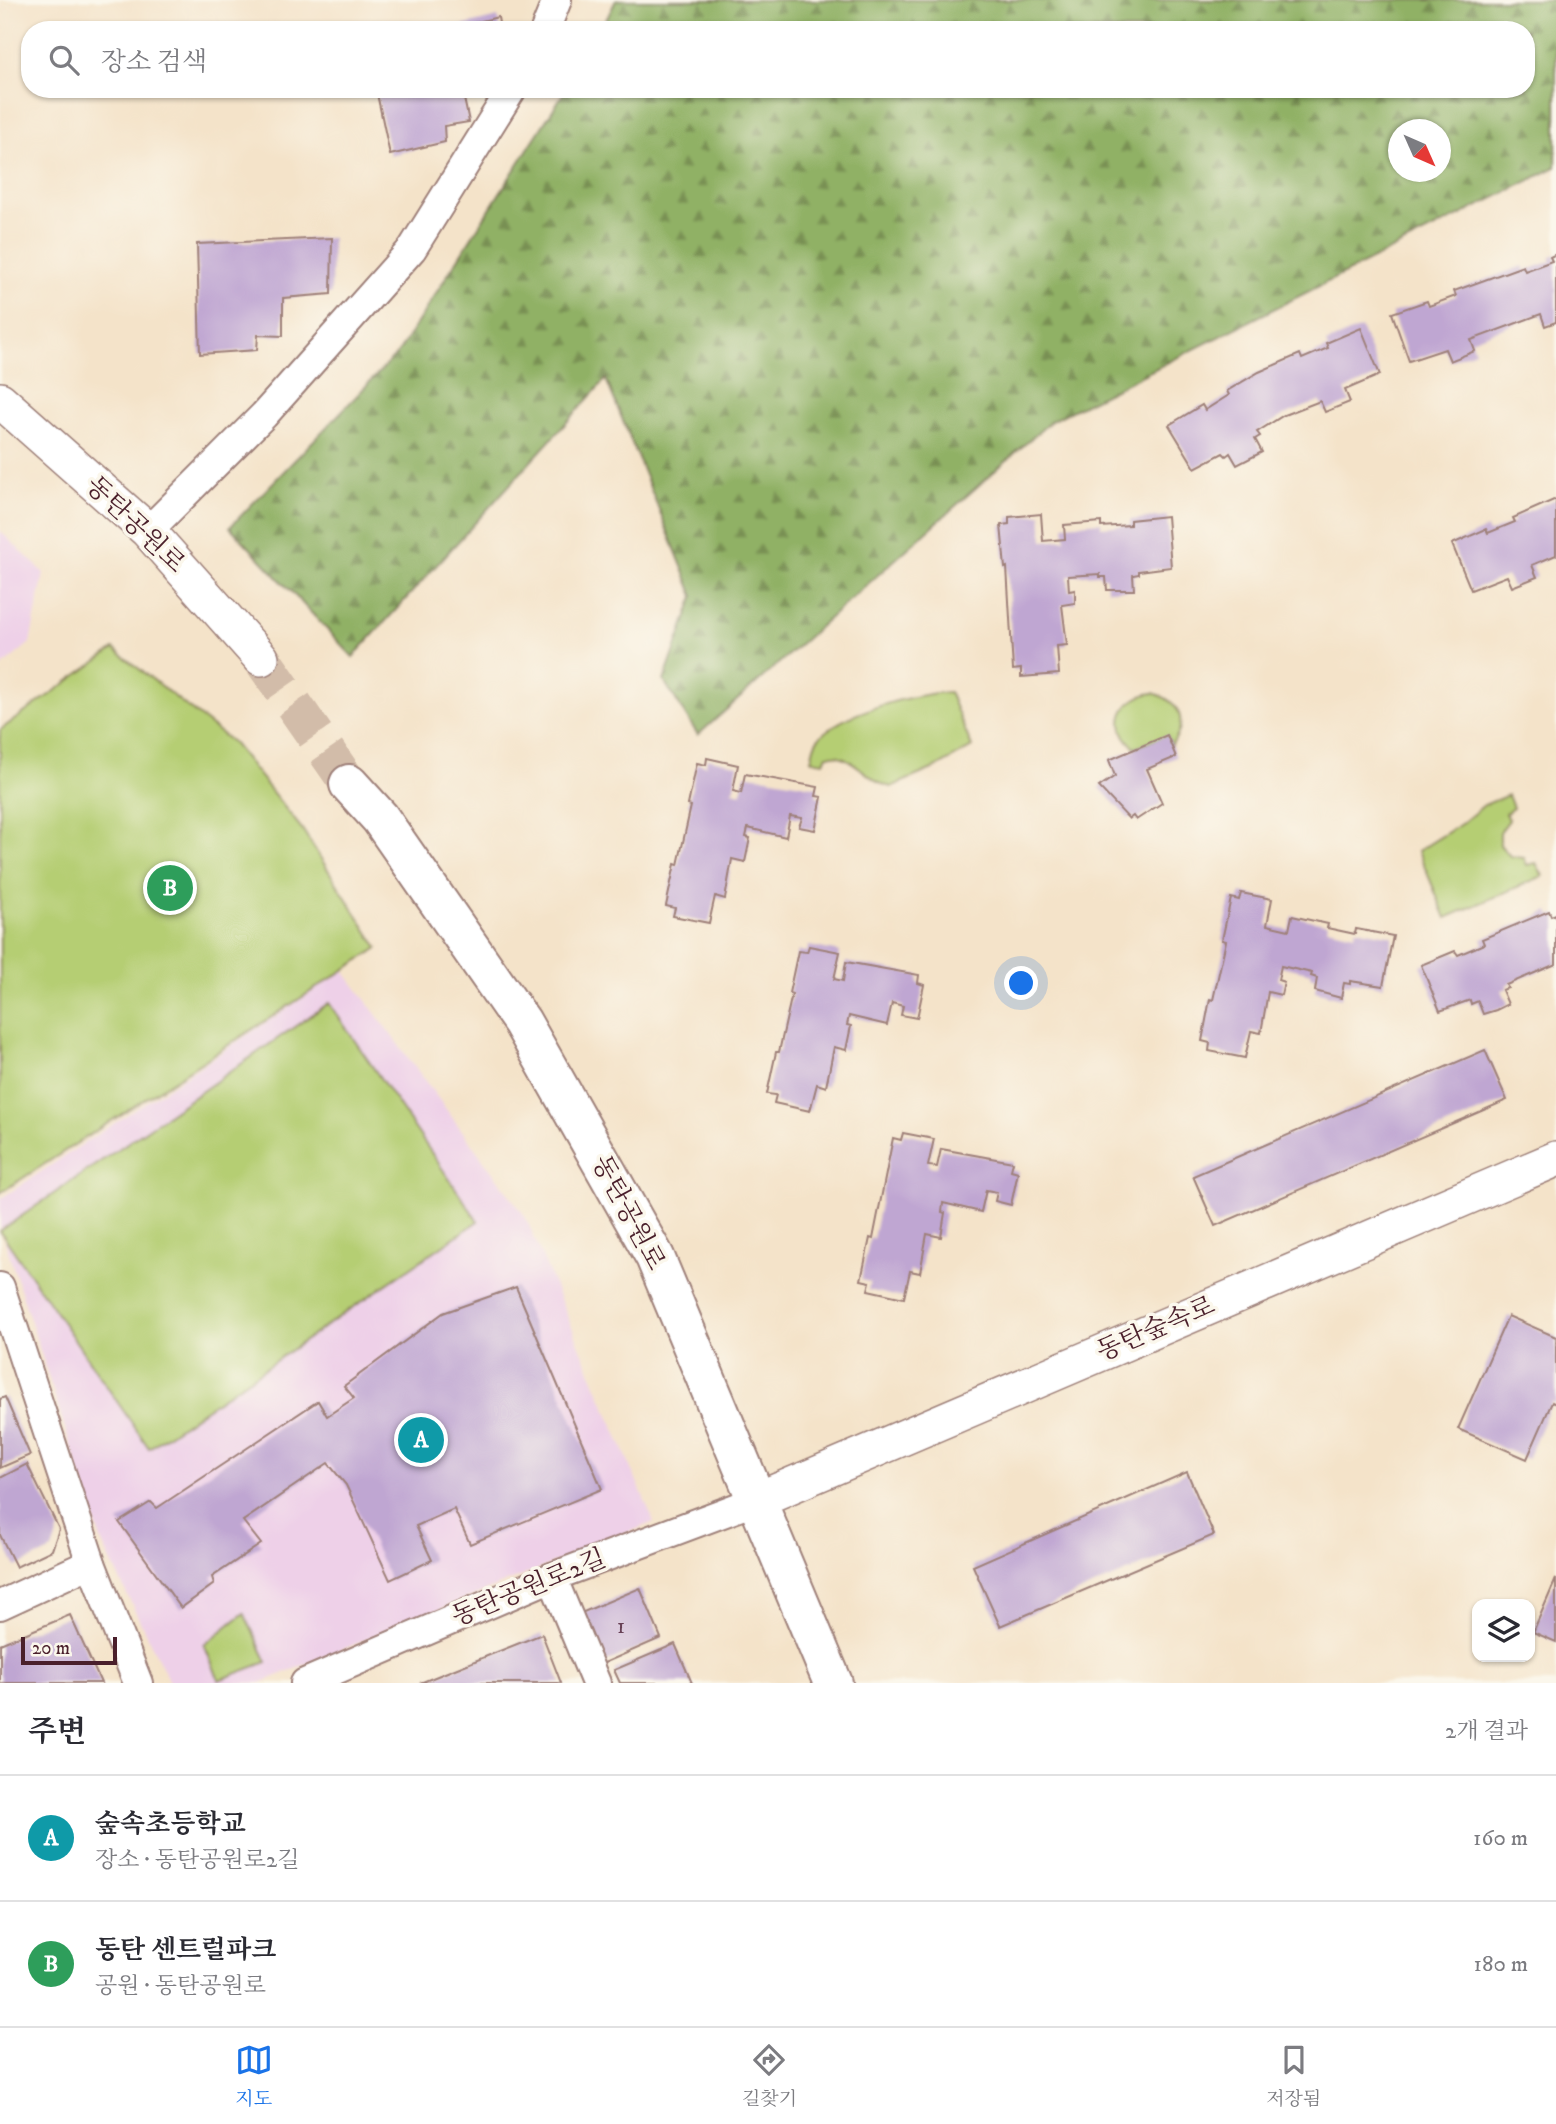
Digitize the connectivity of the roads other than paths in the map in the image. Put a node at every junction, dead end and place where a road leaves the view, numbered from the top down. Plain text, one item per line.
1 (557, 0) edge
2 (549, 21) edge
3 (506, 98) edge
4 (0, 400) edge
5 (148, 531) junction
6 (261, 658) tunnel mouth
7 (349, 784) tunnel mouth
8 (1556, 1158) edge
9 (0, 1287) edge
10 (757, 1500) junction
11 (90, 1563) junction
12 (552, 1577) junction
13 (0, 1605) edge
14 (358, 1672) edge
15 (138, 1683) edge
16 (305, 1683) edge
17 (596, 1683) edge
18 (833, 1683) edge

1 - 2 street
3 - 5 street
4 - 5 street, 동탄공원로
5 - 6 street, 동탄공원로
7 - 10 main road, 동탄공원로
8 - 10 street, 동탄숲속로
9 - 11 street
10 - 12 street, 동탄공원로2길
10 - 18 main road, 동탄공원로
11 - 13 street
11 - 15 street
12 - 14 street, 동탄공원로2길
12 - 17 street
14 - 16 street, 동탄공원로2길

